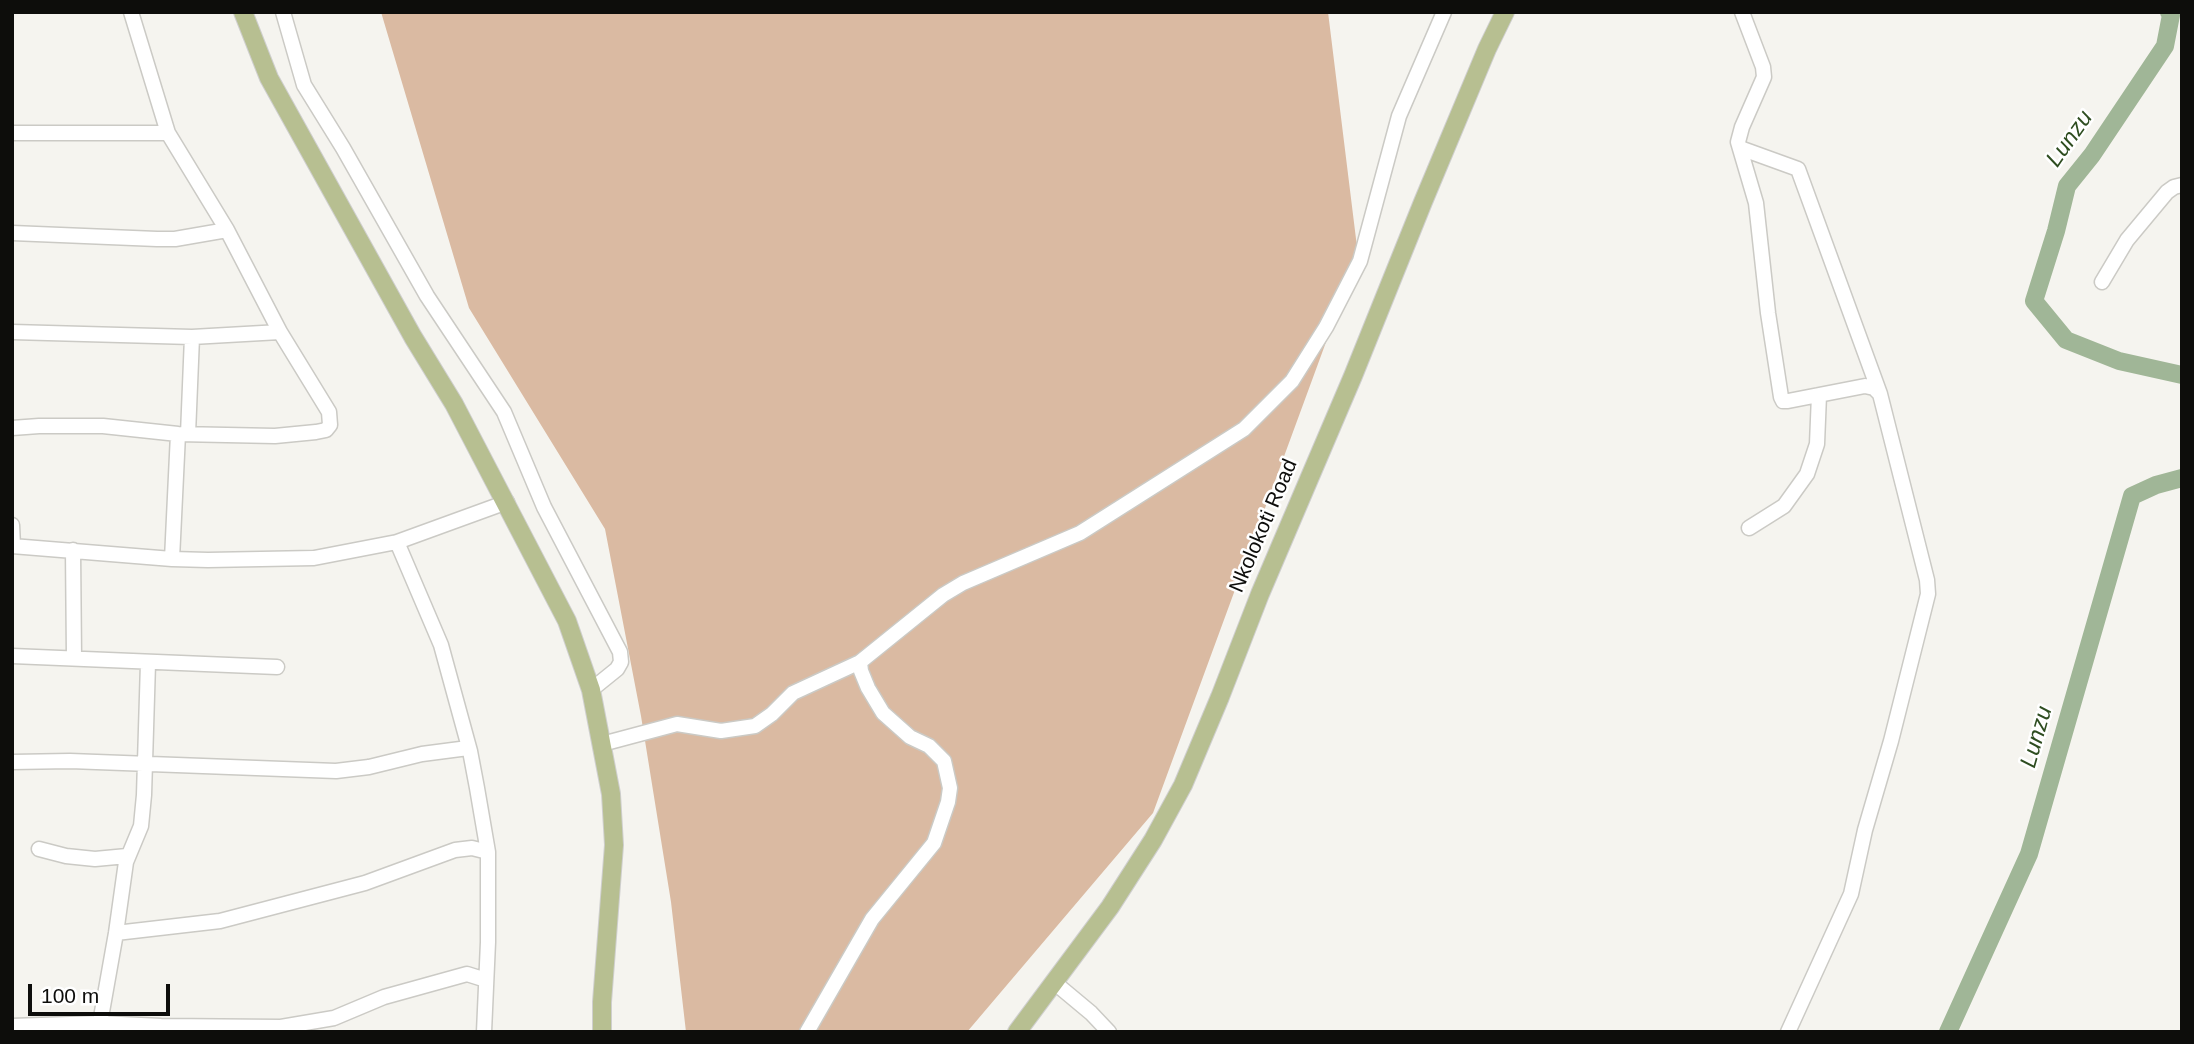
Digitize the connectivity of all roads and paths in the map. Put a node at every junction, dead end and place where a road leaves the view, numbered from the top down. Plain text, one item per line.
1 (131, 12) edge
2 (243, 12) edge
3 (284, 12) edge
4 (1444, 12) edge
5 (1505, 12) edge
6 (1742, 12) edge
7 (12, 133) edge
8 (168, 134) junction
9 (1740, 148) junction
10 (2182, 185) edge
11 (226, 230) junction
12 (12, 233) edge
13 (2102, 282) dead end
14 (12, 331) edge
15 (280, 332) junction
16 (192, 337) junction
17 (1880, 394) junction
18 (1819, 395) junction
19 (12, 428) edge
20 (183, 434) junction
21 (507, 502) junction
22 (12, 525) edge
23 (1749, 528) dead end
24 (397, 542) junction
25 (13, 546) edge
26 (73, 550) junction
27 (172, 559) junction
28 (12, 656) edge
29 (74, 658) junction
30 (148, 663) junction
31 (860, 663) junction
32 (277, 667) dead end
33 (591, 690) junction
34 (602, 744) junction
35 (468, 748) junction
36 (12, 762) edge
37 (145, 765) junction
38 (39, 849) dead end
39 (488, 852) junction
40 (127, 856) junction
41 (116, 933) junction
42 (486, 980) junction
43 (1055, 984) junction
44 (100, 1023) junction
45 (12, 1026) edge
46 (484, 1032) edge
47 (602, 1032) edge
48 (807, 1032) edge
49 (1017, 1032) edge
50 (1109, 1032) edge
51 (1788, 1032) edge

1 - 8 street
2 - 21 main road
3 - 33 street
4 - 31 street
5 - 43 main road, Nkolokoti Road
6 - 9 street
7 - 8 street
8 - 11 street
9 - 17 street
9 - 18 street
10 - 13 street
11 - 12 street
11 - 15 street
14 - 16 street
15 - 16 street
15 - 20 street
16 - 20 street
17 - 18 street
17 - 51 street
18 - 23 street
19 - 20 street
20 - 27 street
21 - 24 street
21 - 33 main road
22 - 25 street
24 - 27 street
24 - 35 street
25 - 26 street
26 - 27 street
26 - 29 street
28 - 29 street
29 - 30 street
30 - 32 street
30 - 37 street
31 - 34 street
31 - 48 street
33 - 34 main road
34 - 47 main road
35 - 37 street
35 - 39 street
36 - 37 street
37 - 40 street
38 - 40 street
39 - 41 street
39 - 42 street
40 - 41 street
41 - 44 street
42 - 44 street
42 - 46 street
43 - 49 main road, Nkolokoti Road
43 - 50 street
44 - 45 street

